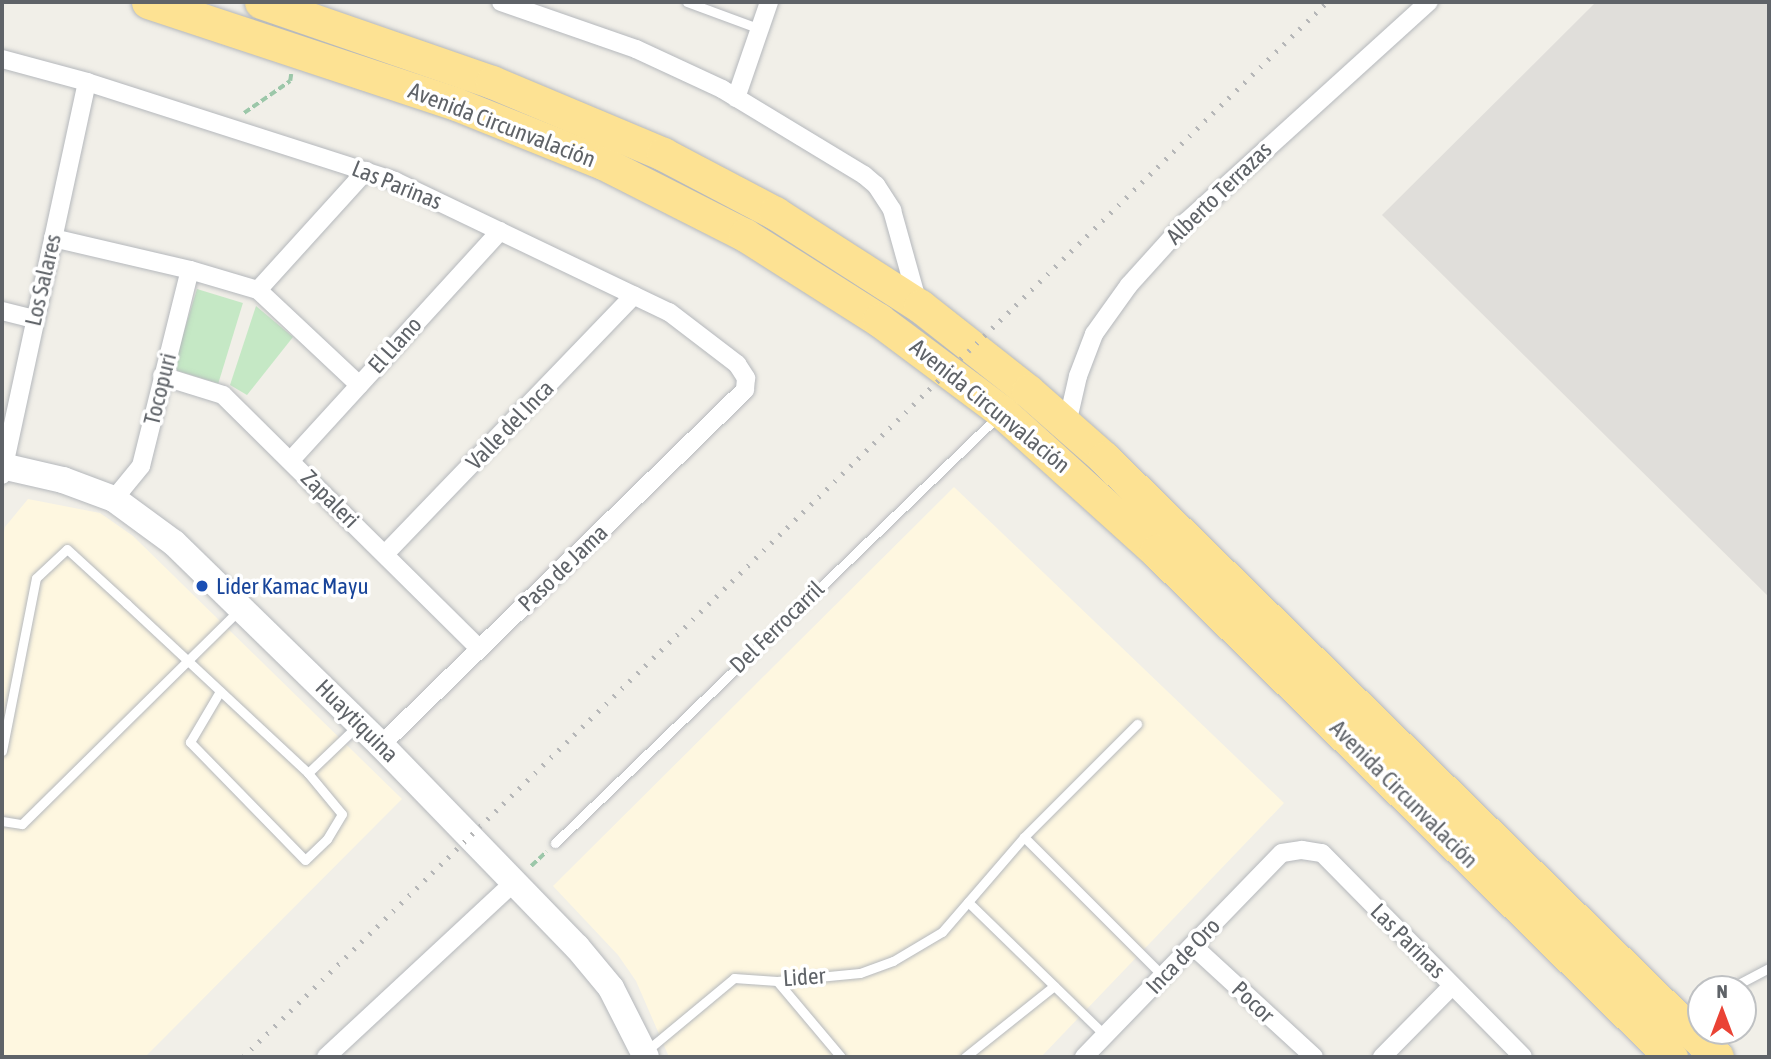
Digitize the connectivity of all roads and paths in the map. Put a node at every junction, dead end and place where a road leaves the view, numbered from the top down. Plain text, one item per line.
1 (148, 2) edge
2 (261, 2) edge
3 (501, 2) edge
4 (687, 2) edge
5 (769, 2) edge
6 (1429, 2) edge
7 (760, 29) junction
8 (298, 51) junction
9 (2, 59) edge
10 (87, 82) junction
11 (736, 98) junction
12 (225, 126) junction
13 (366, 171) junction
14 (500, 230) junction
15 (53, 238) junction
16 (190, 270) junction
17 (258, 290) junction
18 (634, 295) junction
19 (920, 306) junction
20 (2, 312) edge
21 (33, 319) junction
22 (162, 376) junction
23 (359, 385) junction
24 (745, 390) joint
25 (1002, 412) junction
26 (1067, 424) junction
27 (291, 460) junction
28 (3, 470) edge
29 (114, 499) junction
30 (385, 554) junction
31 (243, 607) junction
32 (480, 649) junction
33 (188, 661) junction
34 (220, 691) junction
35 (360, 724) junction
36 (1137, 724) dead end
37 (381, 745) junction
38 (2, 749) edge
39 (308, 773) junction
40 (2, 821) edge
41 (1024, 836) junction
42 (555, 843) joint
43 (1282, 853) joint
44 (514, 882) junction
45 (968, 902) junction
46 (1193, 946) junction
47 (1164, 976) junction
48 (777, 981) junction
49 (1452, 985) junction
50 (1054, 986) junction
51 (1687, 1009) edge
52 (1105, 1035) junction
53 (1300, 1044) junction
54 (645, 1055) edge
55 (327, 1057) edge
56 (841, 1057) edge
57 (965, 1057) edge
58 (1084, 1057) edge
59 (1286, 1057) edge
60 (1314, 1057) edge
61 (1382, 1057) edge
62 (1523, 1057) edge
63 (1671, 1057) edge

1 - 8 highway, Avenida Circunvalación
2 - 19 highway, Avenida Circunvalación
3 - 11 street, Avenida Circunvalación
4 - 7 lane
5 - 7 street
6 - 26 street, Alberto Terrazas
7 - 11 street
8 - 12 path
8 - 25 highway, Avenida Circunvalación
9 - 10 street, Las Parinas
10 - 12 street, Las Parinas
10 - 15 street, Los Salares
11 - 19 street, Avenida Circunvalación
12 - 13 street, Las Parinas
13 - 14 street, Las Parinas
13 - 17 street
14 - 18 street, Las Parinas
14 - 23 street, El Llano
15 - 16 street
15 - 21 street, Los Salares
16 - 17 street
16 - 22 street, Tocopuri
17 - 23 street
18 - 24 street, Las Parinas
18 - 30 street, Valle del Inca
19 - 26 highway, Avenida Circunvalación
20 - 21 street
21 - 28 street, Los Salares
22 - 27 street, Zapaleri
22 - 29 street, Tocopuri
23 - 27 street, El Llano
24 - 32 street, Paso de Jama
25 - 42 lane, Del Ferrocarril
25 - 63 highway, Avenida Circunvalación
26 - 51 highway, Avenida Circunvalación
27 - 30 street, Zapaleri
28 - 29 street, Huaytiquina
29 - 31 street, Huaytiquina
30 - 32 street, Zapaleri
31 - 33 lane
31 - 35 street, Huaytiquina
32 - 37 street, Paso de Jama
33 - 34 lane
33 - 38 lane
33 - 40 lane
34 - 39 lane
34 - 39 lane
35 - 37 street, Huaytiquina
35 - 39 lane
36 - 41 lane, Lider
37 - 44 street, Huaytiquina
41 - 45 lane, Lider
41 - 47 lane
42 - 44 path
43 - 46 street, Inca de Oro
43 - 49 street, Las Parinas
44 - 54 street, Huaytiquina
44 - 55 street
45 - 48 lane, Lider
45 - 50 lane
46 - 47 street, Inca de Oro
46 - 53 street, Pocor
47 - 52 street, Inca de Oro
48 - 54 lane, Lider
48 - 56 lane
49 - 61 street
49 - 62 street, Las Parinas
50 - 52 lane
50 - 57 lane
52 - 58 street, Inca de Oro
53 - 59 street
53 - 60 street, Pocor

